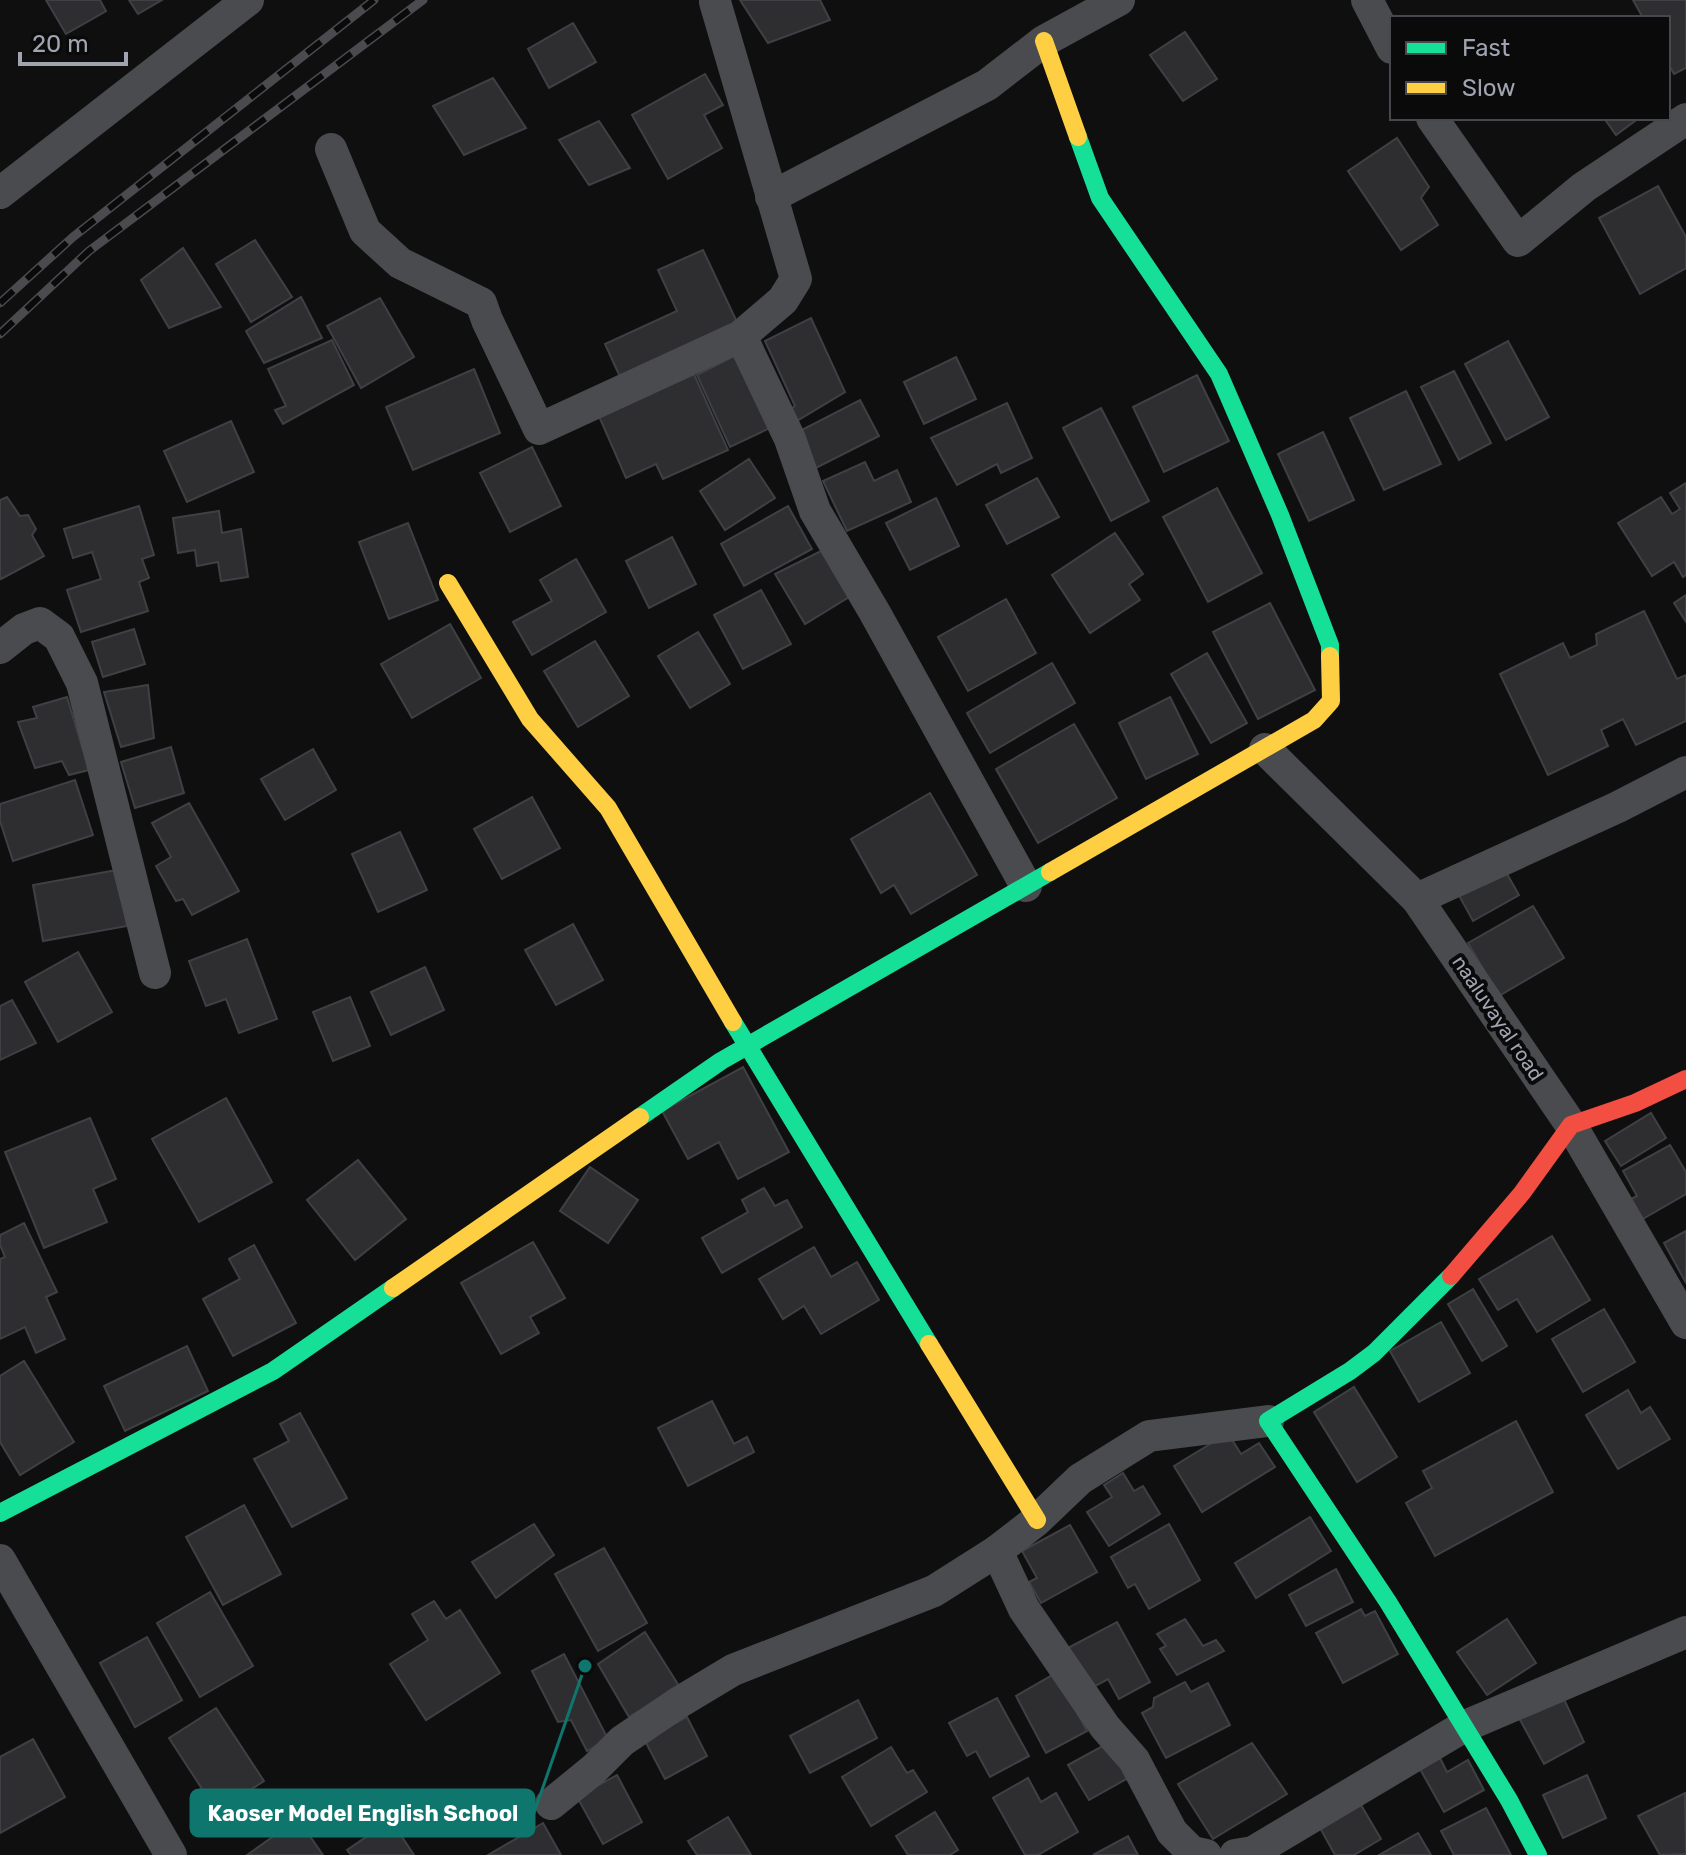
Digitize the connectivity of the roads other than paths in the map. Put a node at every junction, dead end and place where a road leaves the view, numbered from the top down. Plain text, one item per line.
1 (248, 0) edge
2 (1119, 0) edge
3 (1367, 0) edge
4 (715, 2) dead end
5 (1044, 41) junction
6 (1390, 44) edge
7 (1686, 119) edge
8 (1433, 120) edge
9 (331, 149) dead end
10 (0, 193) edge
11 (771, 197) junction
12 (741, 336) junction
13 (448, 583) dead end
14 (0, 648) edge
15 (1265, 749) junction
16 (1686, 772) edge
17 (1026, 886) junction
18 (1417, 899) junction
19 (155, 973) dead end
20 (747, 1046) junction
21 (1686, 1079) edge
22 (1571, 1125) junction
23 (1686, 1323) edge
24 (1268, 1421) junction
25 (0, 1513) edge
26 (1037, 1520) junction
27 (997, 1551) junction
28 (0, 1560) edge
29 (1686, 1632) edge
30 (1463, 1727) junction
31 (551, 1804) dead end
32 (171, 1855) edge
33 (1206, 1855) edge
34 (1235, 1855) edge
35 (1538, 1855) edge

1 - 10 street
2 - 5 street
3 - 6 street
4 - 11 street
5 - 11 street
5 - 15 street
7 - 8 street
9 - 12 street
11 - 12 street
12 - 17 street
13 - 20 street
14 - 19 street
15 - 17 street
15 - 18 street, naaluvayal road
16 - 18 street
17 - 20 street
18 - 22 street, naaluvayal road
20 - 25 street
20 - 26 street
21 - 22 street
22 - 23 street, naaluvayal road
22 - 24 street
24 - 26 street
24 - 30 street
26 - 27 street
27 - 31 street
27 - 33 street
28 - 32 street
29 - 30 street
30 - 34 street
30 - 35 street

